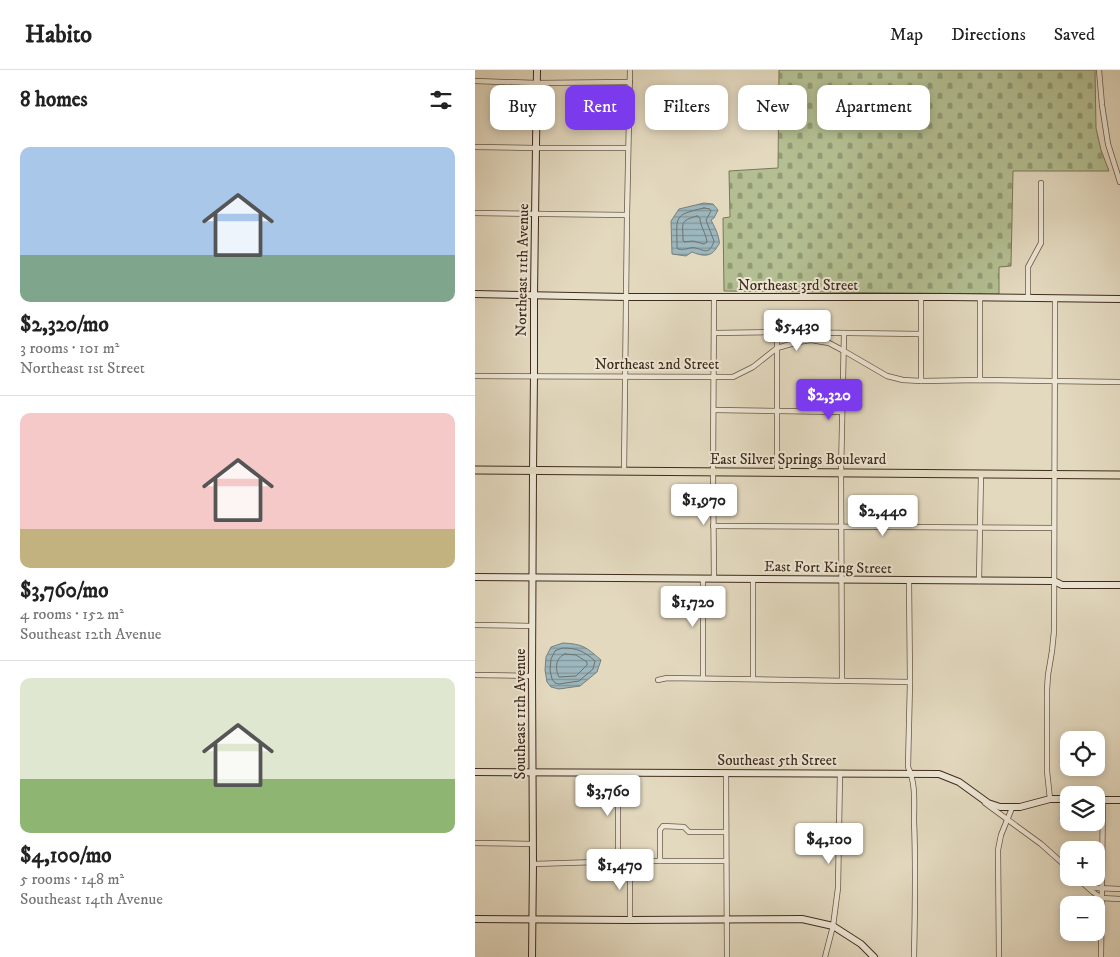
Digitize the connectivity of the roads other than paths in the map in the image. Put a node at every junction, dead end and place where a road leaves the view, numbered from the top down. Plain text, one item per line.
1 (537, 70) edge
2 (630, 70) edge
3 (1099, 70) edge
4 (475, 81) edge
5 (630, 82) junction
6 (537, 83) junction
7 (475, 147) edge
8 (536, 148) junction
9 (628, 148) junction
10 (1120, 182) edge
11 (1041, 183) dead end
12 (475, 213) edge
13 (536, 213) junction
14 (627, 215) junction
15 (475, 294) edge
16 (534, 295) junction
17 (626, 297) junction
18 (714, 297) junction
19 (921, 298) junction
20 (980, 298) junction
21 (1028, 298) junction
22 (1055, 299) junction
23 (1120, 300) edge
24 (777, 332) junction
25 (714, 333) junction
26 (809, 333) junction
27 (844, 333) junction
28 (921, 334) junction
29 (809, 340) junction
30 (777, 348) junction
31 (844, 351) junction
32 (475, 376) edge
33 (534, 376) junction
34 (626, 376) junction
35 (714, 377) junction
36 (981, 380) junction
37 (921, 381) junction
38 (1054, 381) junction
39 (1120, 382) edge
40 (714, 410) junction
41 (778, 411) junction
42 (842, 412) junction
43 (475, 470) edge
44 (533, 471) junction
45 (624, 472) junction
46 (713, 472) junction
47 (777, 473) junction
48 (841, 473) junction
49 (981, 474) junction
50 (1053, 474) junction
51 (1120, 475) edge
52 (713, 526) junction
53 (841, 527) junction
54 (979, 528) junction
55 (1054, 528) junction
56 (475, 577) edge
57 (533, 577) junction
58 (703, 578) junction
59 (714, 579) junction
60 (753, 579) junction
61 (842, 580) junction
62 (909, 581) junction
63 (979, 582) junction
64 (1054, 582) junction
65 (1120, 585) edge
66 (475, 625) edge
67 (532, 626) junction
68 (475, 675) edge
69 (532, 676) junction
70 (703, 678) junction
71 (753, 679) junction
72 (658, 680) dead end
73 (842, 680) junction
74 (911, 682) junction
75 (475, 772) edge
76 (533, 772) junction
77 (618, 772) junction
78 (726, 773) junction
79 (840, 773) junction
80 (912, 774) junction
81 (981, 798) junction
82 (1050, 799) junction
83 (1060, 800) edge
84 (1105, 800) edge
85 (1120, 800) edge
86 (1012, 808) junction
87 (1008, 820) junction
88 (1100, 831) edge
89 (726, 832) junction
90 (475, 843) edge
91 (533, 844) junction
92 (630, 861) junction
93 (660, 861) junction
94 (1060, 861) edge
95 (619, 862) junction
96 (726, 862) junction
97 (533, 864) junction
98 (1086, 886) edge
99 (1090, 886) edge
100 (1101, 888) junction
101 (1120, 888) edge
102 (1098, 896) edge
103 (1101, 896) edge
104 (1105, 898) edge
105 (1120, 900) edge
106 (475, 919) edge
107 (532, 919) junction
108 (726, 919) junction
109 (630, 920) junction
110 (833, 926) junction
111 (1101, 941) edge
112 (532, 957) edge
113 (727, 957) edge
114 (825, 957) edge
115 (873, 957) edge
116 (914, 957) edge
117 (999, 957) edge
118 (1101, 957) edge

1 - 6 street, Northeast 11th Avenue
2 - 5 street
3 - 10 street
4 - 6 street
5 - 6 street
5 - 9 street
6 - 8 street, Northeast 11th Avenue
7 - 8 street
8 - 9 street
8 - 13 street, Northeast 11th Avenue
9 - 14 street
11 - 21 street
12 - 13 street
13 - 14 street
13 - 16 street, Northeast 11th Avenue
14 - 17 street
15 - 16 street, Northeast 3rd Street
16 - 17 street, Northeast 3rd Street
16 - 33 street, Northeast 11th Avenue
17 - 18 street, Northeast 3rd Street
17 - 34 street
18 - 19 street, Northeast 3rd Street
18 - 25 street
19 - 20 street, Northeast 3rd Street
19 - 28 street
20 - 21 street, Northeast 3rd Street
20 - 36 street
21 - 22 street, Northeast 3rd Street
22 - 23 street, Northeast 3rd Street
22 - 38 street
24 - 25 street
24 - 26 street
24 - 30 street
25 - 35 street
26 - 27 street
26 - 29 street
27 - 28 street
27 - 31 street
28 - 37 street
29 - 30 street, Northeast 2nd Street
29 - 31 street, Northeast 2nd Street
30 - 35 street, Northeast 2nd Street
30 - 41 street
31 - 37 street, Northeast 2nd Street
31 - 42 street
32 - 33 street, Northeast 2nd Street
33 - 34 street, Northeast 2nd Street
33 - 44 street, Northeast 11th Avenue
34 - 35 street, Northeast 2nd Street
34 - 45 street
35 - 40 street
36 - 37 street, Northeast 2nd Street
36 - 38 street, Northeast 2nd Street
38 - 39 street, Northeast 2nd Street
38 - 50 street
40 - 41 street
40 - 46 street
41 - 42 street
41 - 47 street
42 - 48 street
43 - 44 main road, East Silver Springs Boulevard
44 - 45 main road, East Silver Springs Boulevard
44 - 57 street, Southeast 11th Avenue
45 - 46 main road, East Silver Springs Boulevard
46 - 47 main road, East Silver Springs Boulevard
46 - 52 street
47 - 48 main road, East Silver Springs Boulevard
48 - 49 main road, East Silver Springs Boulevard
48 - 53 street
49 - 50 main road, East Silver Springs Boulevard
49 - 54 street
50 - 51 main road, East Silver Springs Boulevard
50 - 55 street
52 - 53 street
52 - 59 street
53 - 54 street
53 - 61 street
54 - 55 street
54 - 63 street
55 - 64 street
56 - 57 street, East Fort King Street
57 - 58 street, East Fort King Street
57 - 67 street, Southeast 11th Avenue
58 - 59 street, East Fort King Street
58 - 70 street
59 - 60 street, East Fort King Street
60 - 61 street, East Fort King Street
60 - 71 street
61 - 62 street, East Fort King Street
61 - 73 street
62 - 63 street, East Fort King Street
62 - 74 street
63 - 64 street, East Fort King Street
64 - 65 street, East Fort King Street
64 - 82 street
66 - 67 street
67 - 69 street, Southeast 11th Avenue
68 - 69 street
69 - 76 street, Southeast 11th Avenue
70 - 71 street
70 - 72 street
71 - 73 street
73 - 74 street
74 - 80 street
75 - 76 street, Southeast 5th Street
76 - 77 street, Southeast 5th Street
76 - 91 street, Southeast 11th Avenue
77 - 78 street, Southeast 5th Street
77 - 95 street
78 - 79 street, Southeast 5th Street
78 - 89 street
79 - 80 street, Southeast 5th Street
79 - 110 street
80 - 81 street, Southeast 5th Street
80 - 116 street
81 - 86 street, Southeast 5th Street
81 - 87 street
82 - 83 street, Southeast 5th Street
82 - 86 street, Southeast 5th Street
84 - 85 street
86 - 87 street
87 - 94 street
87 - 117 street
88 - 100 street
89 - 93 street
89 - 96 street
90 - 91 street
91 - 97 street, Southeast 11th Avenue
92 - 93 street
92 - 95 street
92 - 109 street
93 - 96 street
95 - 97 street
96 - 108 street
97 - 107 street, Southeast 11th Avenue
98 - 102 street
99 - 100 street
100 - 101 street
100 - 103 street
104 - 105 street
106 - 107 street
107 - 109 street
107 - 112 street, Southeast 11th Avenue
108 - 109 street
108 - 110 street
108 - 113 street
110 - 114 street
110 - 115 street
111 - 118 street

